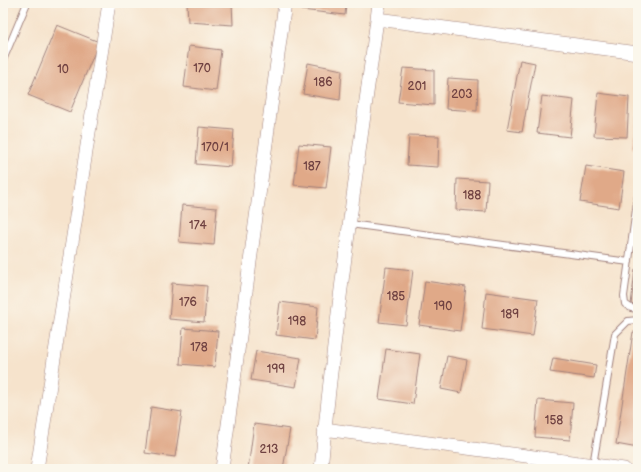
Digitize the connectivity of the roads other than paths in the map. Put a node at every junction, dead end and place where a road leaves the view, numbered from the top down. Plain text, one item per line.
1 (27, 3) edge
2 (109, 3) edge
3 (285, 3) edge
4 (379, 3) edge
5 (377, 19) junction
6 (6, 45) edge
7 (638, 53) edge
8 (3, 60) edge
9 (638, 195) edge
10 (350, 224) junction
11 (635, 235) edge
12 (629, 262) junction
13 (638, 309) edge
14 (638, 320) edge
15 (324, 430) junction
16 (593, 465) junction
17 (37, 469) edge
18 (222, 469) edge
19 (321, 469) edge
20 (624, 469) edge

1 - 6 lane
2 - 17 street
3 - 18 street
4 - 5 street
5 - 7 street
5 - 10 street
6 - 8 lane
9 - 11 lane
10 - 12 lane
10 - 15 street
11 - 12 lane
12 - 13 lane
14 - 16 lane
15 - 16 street
15 - 19 street
16 - 20 street

